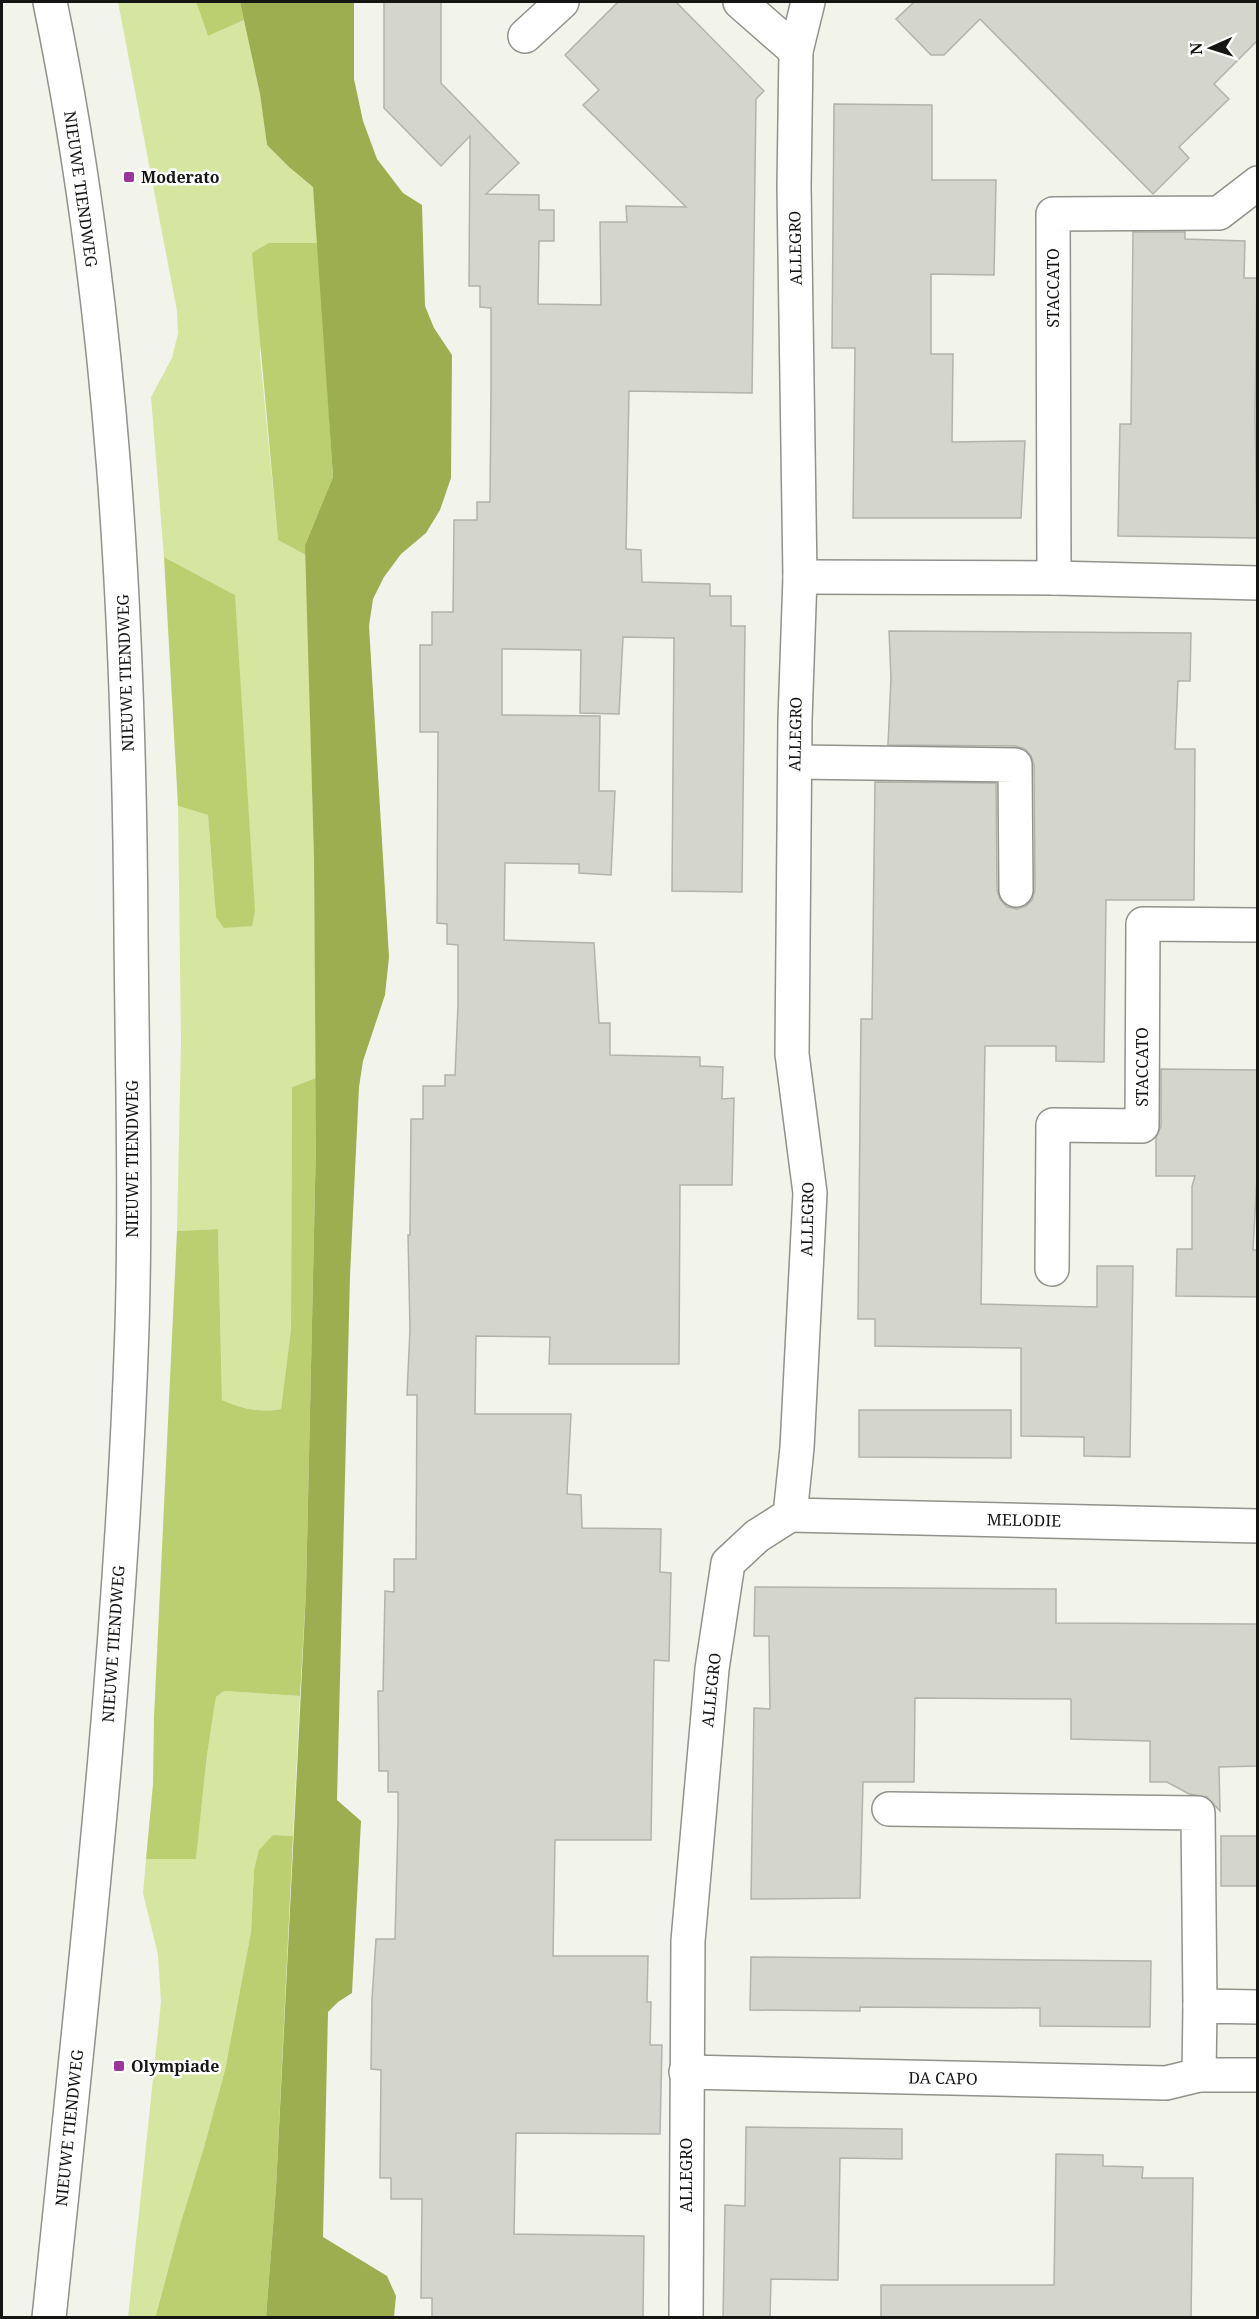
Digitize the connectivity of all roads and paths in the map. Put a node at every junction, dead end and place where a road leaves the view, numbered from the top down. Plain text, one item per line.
1 (50, 2) edge
2 (562, 2) edge
3 (740, 2) edge
4 (808, 2) edge
5 (525, 36) dead end
6 (796, 51) junction
7 (1257, 183) edge
8 (800, 577) junction
9 (1054, 578) junction
10 (1257, 583) edge
11 (795, 762) junction
12 (1016, 890) dead end
13 (1257, 925) edge
14 (1053, 1269) dead end
15 (790, 1515) junction
16 (1257, 1526) edge
17 (889, 1809) dead end
18 (1200, 2006) junction
19 (1257, 2007) edge
20 (686, 2072) junction
21 (1199, 2075) junction
22 (1257, 2075) edge
23 (50, 2318) edge
24 (686, 2318) edge

1 - 23 street, NIEUWE TIENDWEG
2 - 5 street
3 - 6 street
4 - 6 street, ALLEGRO
6 - 8 street, ALLEGRO
7 - 9 street, STACCATO
8 - 9 street
8 - 11 street, ALLEGRO
9 - 10 street
11 - 12 street
11 - 15 street, ALLEGRO
13 - 14 street, STACCATO
15 - 16 street, MELODIE
15 - 20 street, ALLEGRO
17 - 18 street
18 - 19 street
18 - 21 street
20 - 21 street, DA CAPO
20 - 24 street, ALLEGRO
21 - 22 street, DA CAPO

